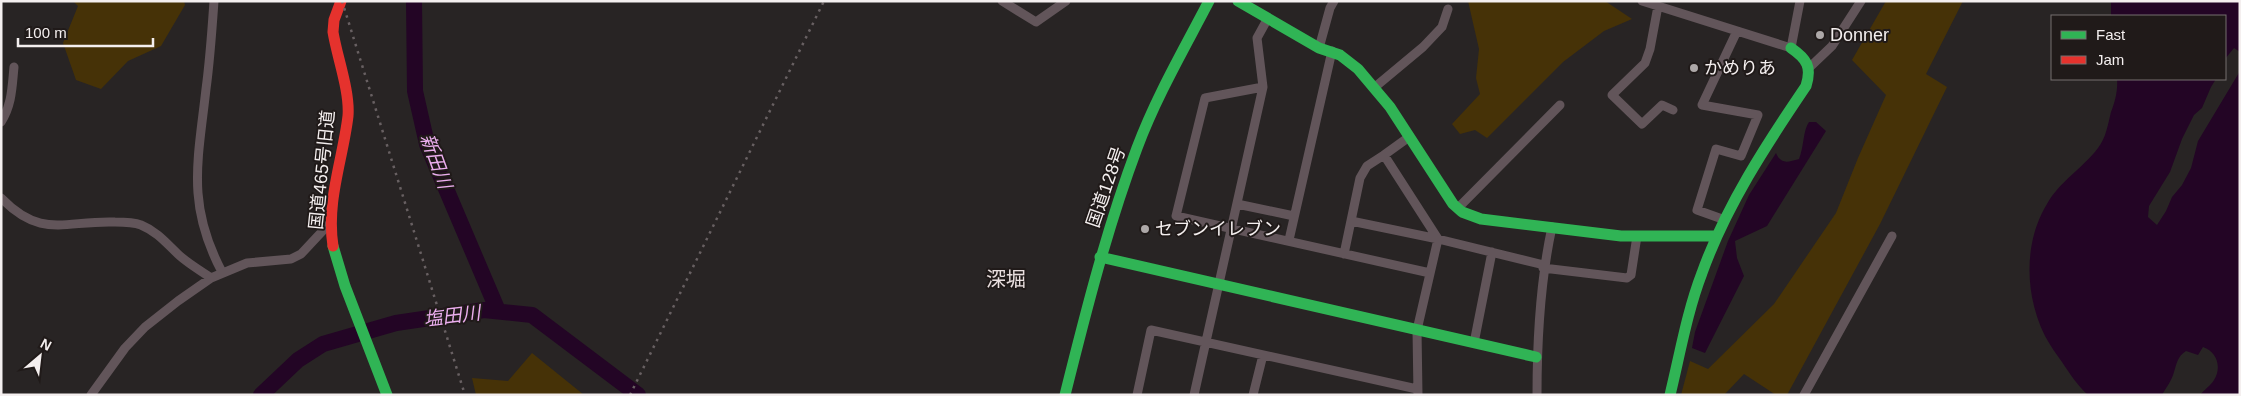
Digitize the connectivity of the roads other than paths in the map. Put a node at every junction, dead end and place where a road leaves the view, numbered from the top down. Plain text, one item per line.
1 (214, 1) edge
2 (341, 1) edge
3 (1002, 1) edge
4 (1066, 1) edge
5 (1209, 1) edge
6 (1238, 1) edge
7 (1334, 1) edge
8 (1642, 1) edge
9 (1800, 1) edge
10 (1861, 1) edge
11 (1658, 6) junction
12 (1448, 9) dead end
13 (1268, 18) junction
14 (1737, 31) junction
15 (1319, 48) junction
16 (1791, 48) junction
17 (1332, 50) junction
18 (14, 67) dead end
19 (1810, 67) junction
20 (1375, 86) junction
21 (1263, 87) junction
22 (1560, 105) dead end
23 (1673, 110) dead end
24 (1, 122) edge
25 (1409, 137) junction
26 (1384, 155) junction
27 (1, 198) edge
28 (1237, 204) junction
29 (1458, 208) junction
30 (1294, 216) junction
31 (1726, 220) junction
32 (1351, 221) junction
33 (330, 223) junction
34 (1552, 227) junction
35 (1232, 228) junction
36 (1637, 236) junction
37 (1717, 236) junction
38 (1892, 236) dead end
39 (1438, 239) junction
40 (1289, 240) junction
41 (1492, 252) junction
42 (1344, 254) junction
43 (1100, 257) junction
44 (1544, 267) junction
45 (222, 272) junction
46 (1430, 273) junction
47 (211, 278) junction
48 (1220, 285) junction
49 (1417, 330) junction
50 (1474, 343) junction
51 (1206, 344) junction
52 (1263, 355) junction
53 (1536, 357) junction
54 (1418, 392) edge
55 (90, 395) edge
56 (387, 395) edge
57 (1065, 395) edge
58 (1137, 395) edge
59 (1194, 395) edge
60 (1253, 395) edge
61 (1537, 395) edge
62 (1670, 395) edge
63 (1804, 395) edge

1 - 45 street
2 - 33 main road, 国道465号旧道
3 - 4 street
5 - 43 main road, 国道128号
6 - 13 main road
7 - 15 street
8 - 11 street
9 - 16 street
10 - 19 street
11 - 14 street
11 - 23 street
12 - 20 street
13 - 15 main road
13 - 21 street
14 - 16 street
14 - 31 street
15 - 17 main road
16 - 19 main road
17 - 20 main road
17 - 30 street
18 - 24 street
19 - 31 main road
20 - 25 main road
21 - 28 street
21 - 35 street
22 - 29 street
25 - 26 street
25 - 29 main road
26 - 32 street
26 - 39 street
27 - 47 street
28 - 30 street
28 - 35 street
29 - 34 main road
30 - 40 street
31 - 37 main road
32 - 39 street
32 - 42 street
33 - 45 street
33 - 56 main road, 国道465号旧道
34 - 36 main road
34 - 44 street
35 - 40 street
35 - 48 street
36 - 37 main road
36 - 44 street
37 - 62 main road
38 - 63 street
39 - 41 street
39 - 46 street
40 - 42 street
41 - 44 street
41 - 50 street
42 - 46 street
43 - 48 main road
43 - 57 main road, 国道128号
44 - 53 street
45 - 47 street
46 - 49 street
47 - 55 street
48 - 49 main road
48 - 51 street
49 - 50 main road
49 - 54 street
50 - 53 main road
51 - 52 street
51 - 58 street
51 - 59 street
52 - 54 street
52 - 60 street
53 - 61 street

